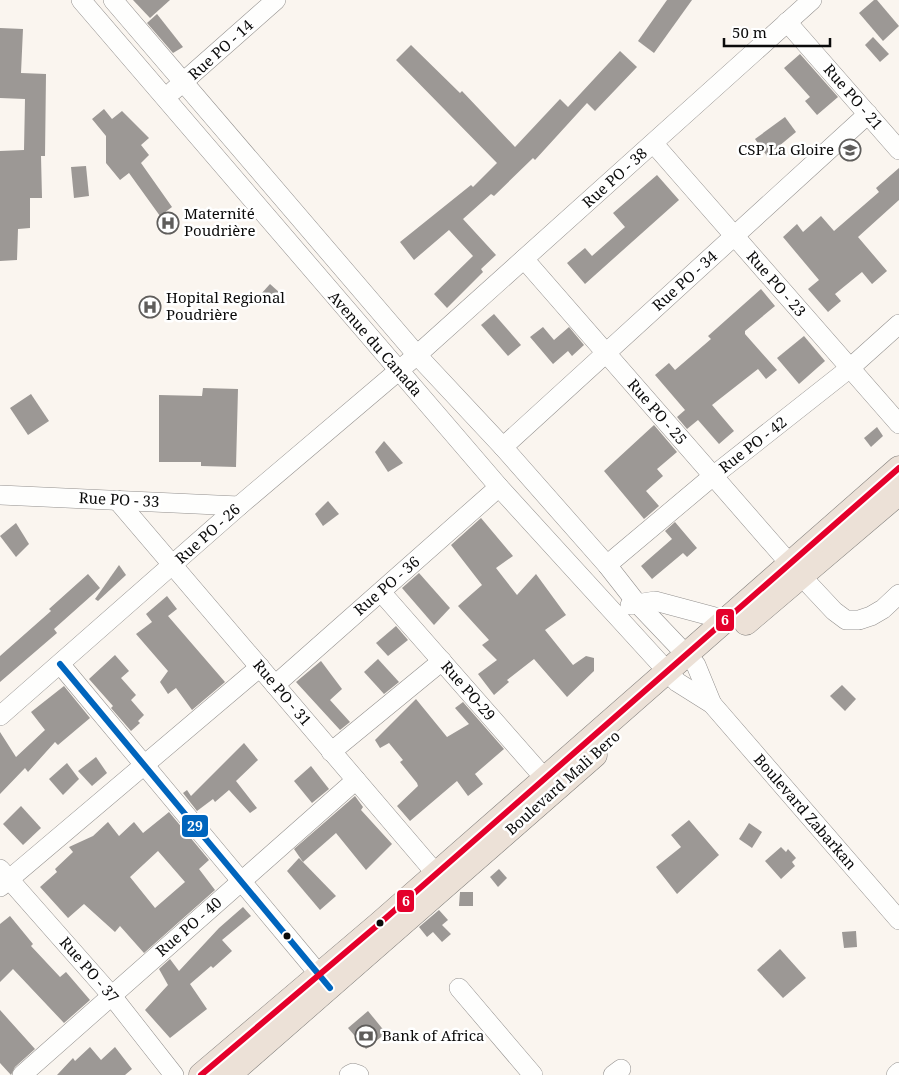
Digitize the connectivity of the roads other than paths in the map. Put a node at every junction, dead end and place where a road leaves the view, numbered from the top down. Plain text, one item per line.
1 (81, 0) edge
2 (113, 0) edge
3 (276, 0) edge
4 (812, 0) edge
5 (788, 22) junction
6 (184, 83) junction
7 (164, 98) junction
8 (868, 114) junction
9 (654, 144) junction
10 (899, 150) edge
11 (734, 236) junction
12 (524, 259) junction
13 (899, 324) edge
14 (606, 354) junction
15 (417, 355) junction
16 (850, 368) junction
17 (398, 371) junction
18 (899, 424) edge
19 (503, 447) junction
20 (899, 468) edge
21 (713, 476) junction
22 (500, 487) junction
23 (899, 493) edge
24 (0, 494) edge
25 (117, 500) junction
26 (239, 506) junction
27 (607, 565) junction
28 (173, 566) junction
29 (795, 571) junction
30 (381, 592) junction
31 (899, 594) edge
32 (636, 602) junction
33 (612, 612) junction
34 (726, 620) junction
35 (691, 660) junction
36 (442, 661) junction
37 (60, 664) junction
38 (260, 667) junction
39 (672, 676) junction
40 (275, 685) junction
41 (712, 704) junction
42 (0, 716) edge
43 (331, 752) junction
44 (144, 765) junction
45 (356, 780) junction
46 (549, 784) junction
47 (3, 878) edge
48 (441, 879) junction
49 (242, 881) junction
50 (899, 920) edge
51 (325, 981) junction
52 (459, 988) dead end
53 (112, 996) junction
54 (899, 1072) edge
55 (22, 1075) edge
56 (174, 1075) edge
57 (201, 1075) edge
58 (229, 1075) edge
59 (349, 1075) edge
60 (359, 1075) edge
61 (533, 1075) edge
62 (896, 1075) edge

1 - 7 street, Avenue du Canada
2 - 6 street, Avenue du Canada
3 - 6 street, Rue PO - 14
4 - 5 street, Rue PO - 38
5 - 8 street, Rue PO - 21
5 - 9 street, Rue PO - 38
6 - 7 street, Rue PO - 14
6 - 15 street, Avenue du Canada
7 - 17 street, Avenue du Canada
8 - 10 street, Rue PO - 21
8 - 11 street, Rue PO - 34
9 - 11 street, Rue PO - 23
9 - 12 street, Rue PO - 38
11 - 14 street, Rue PO - 34
11 - 16 street, Rue PO - 23
12 - 14 street, Rue PO - 25
12 - 15 street, Rue PO - 38
13 - 16 street, Rue PO - 42
14 - 19 street, Rue PO - 34
14 - 21 street, Rue PO - 25
15 - 17 street, Rue PO - 26
15 - 19 street, Avenue du Canada
16 - 18 street, Rue PO - 23
16 - 21 street, Rue PO - 42
17 - 22 street, Avenue du Canada
17 - 26 street, Rue PO - 26
19 - 27 street, Avenue du Canada
20 - 29 main road, Boulevard Mali Bero
21 - 27 street, Rue PO - 42
21 - 29 street, Rue PO - 25
22 - 30 street, Rue PO - 36
22 - 33 street, Avenue du Canada
23 - 29 main road, Boulevard Mali Bero
24 - 25 street, Rue PO - 33
25 - 26 street, Rue PO - 33
25 - 28 street, Rue PO - 31
26 - 28 street, Rue PO - 26
27 - 32 street, Avenue du Canada
28 - 37 street, Rue PO - 26
28 - 38 street, Rue PO - 31
29 - 31 street, Rue PO - 25
29 - 34 main road, Boulevard Mali Bero
29 - 35 main road, Boulevard Mali Bero
30 - 36 street, Rue PO-29
30 - 40 street, Rue PO - 36
32 - 33 street
32 - 34 street
32 - 35 street, Avenue du Canada
33 - 39 street, Avenue du Canada
34 - 35 main road, Boulevard Mali Bero
35 - 39 main road, Boulevard Mali Bero
35 - 41 street, Boulevard Zabarkan
36 - 43 street
36 - 46 street, Rue PO-29
37 - 42 street, Rue PO - 26
37 - 44 street
38 - 40 street, Rue PO - 31
38 - 44 street
39 - 41 street, Boulevard Zabarkan
39 - 46 main road, Boulevard Mali Bero
40 - 43 street, Rue PO - 31
41 - 50 street, Boulevard Zabarkan
43 - 45 street, Rue PO - 31
44 - 47 street
44 - 49 street
45 - 48 street, Rue PO - 31
45 - 49 street, Rue PO - 40
46 - 48 main road, Boulevard Mali Bero
47 - 53 street, Rue PO - 37
48 - 51 main road, Boulevard Mali Bero
49 - 51 street
49 - 53 street, Rue PO - 40
51 - 57 main road, Boulevard Mali Bero
51 - 58 main road, Boulevard Mali Bero
52 - 61 street
53 - 55 street, Rue PO - 40
53 - 56 street, Rue PO - 37
54 - 62 street
59 - 60 street

